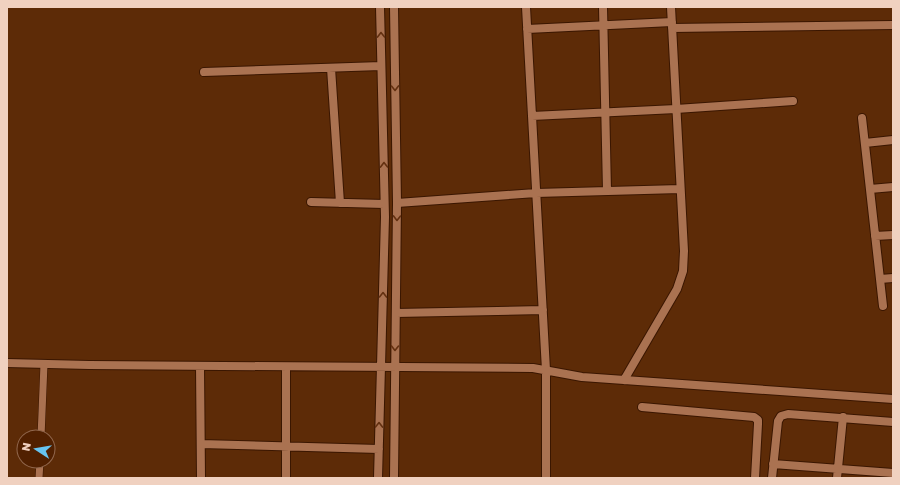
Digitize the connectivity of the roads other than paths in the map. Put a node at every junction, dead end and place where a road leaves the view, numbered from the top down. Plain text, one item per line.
1 (380, 7) edge
2 (394, 7) edge
3 (526, 7) edge
4 (603, 7) edge
5 (671, 7) edge
6 (604, 25) junction
7 (672, 25) junction
8 (893, 25) edge
9 (527, 29) junction
10 (381, 66) junction
11 (331, 68) junction
12 (204, 72) dead end
13 (793, 101) dead end
14 (676, 109) junction
15 (605, 113) junction
16 (532, 116) junction
17 (862, 118) dead end
18 (893, 140) edge
19 (865, 143) junction
20 (893, 187) edge
21 (680, 189) junction
22 (870, 189) junction
23 (608, 191) junction
24 (536, 193) junction
25 (311, 202) dead end
26 (397, 202) junction
27 (340, 203) junction
28 (384, 204) junction
29 (893, 234) edge
30 (875, 236) junction
31 (893, 278) edge
32 (880, 279) junction
33 (883, 306) dead end
34 (543, 310) junction
35 (396, 313) junction
36 (7, 363) edge
37 (44, 364) junction
38 (200, 366) junction
39 (286, 367) junction
40 (395, 367) junction
41 (381, 368) junction
42 (546, 370) junction
43 (624, 380) junction
44 (893, 399) edge
45 (642, 407) dead end
46 (843, 418) junction
47 (893, 422) edge
48 (41, 429) edge
49 (201, 444) junction
50 (286, 447) junction
51 (379, 449) junction
52 (773, 464) junction
53 (838, 469) junction
54 (893, 473) edge
55 (201, 478) edge
56 (286, 478) edge
57 (378, 478) edge
58 (394, 478) edge
59 (546, 478) edge
60 (754, 478) edge
61 (772, 478) edge
62 (837, 478) edge

10 -> 1 street
2 -> 26 street
3 - 9 street
4 - 6 street
5 - 7 street
6 - 7 street
6 - 9 street
6 - 15 street
7 - 8 street
7 - 14 street
9 - 16 street
10 - 11 street
28 -> 10 street
11 - 12 street
11 - 27 street
13 - 14 street
14 - 15 street
14 - 21 street
15 - 16 street
15 - 23 street
16 - 24 street
17 - 19 street
18 - 19 street
19 - 22 street
20 - 22 street
21 - 23 street
21 - 43 street
22 - 30 street
23 - 24 street
24 - 26 street
24 - 34 street
25 - 27 street
26 -> 35 street
27 - 28 street
41 -> 28 street
29 - 30 street
30 - 32 street
31 - 32 street
32 - 33 street
34 - 35 street
34 - 42 street
35 -> 40 street
36 - 37 street
37 - 38 street
37 - 48 lane
38 - 39 street
38 - 49 street
39 - 41 street
39 - 50 street
40 - 41 street
40 - 42 street
40 - 58 street
51 -> 41 street
42 - 43 street
42 - 59 street
43 - 44 street
45 - 60 street
46 - 47 street
46 - 52 street
46 - 53 street
49 - 50 street
49 - 55 street
50 - 51 street
50 - 56 street
51 - 57 street
52 - 53 street
52 - 61 street
53 - 54 street
53 - 62 street

